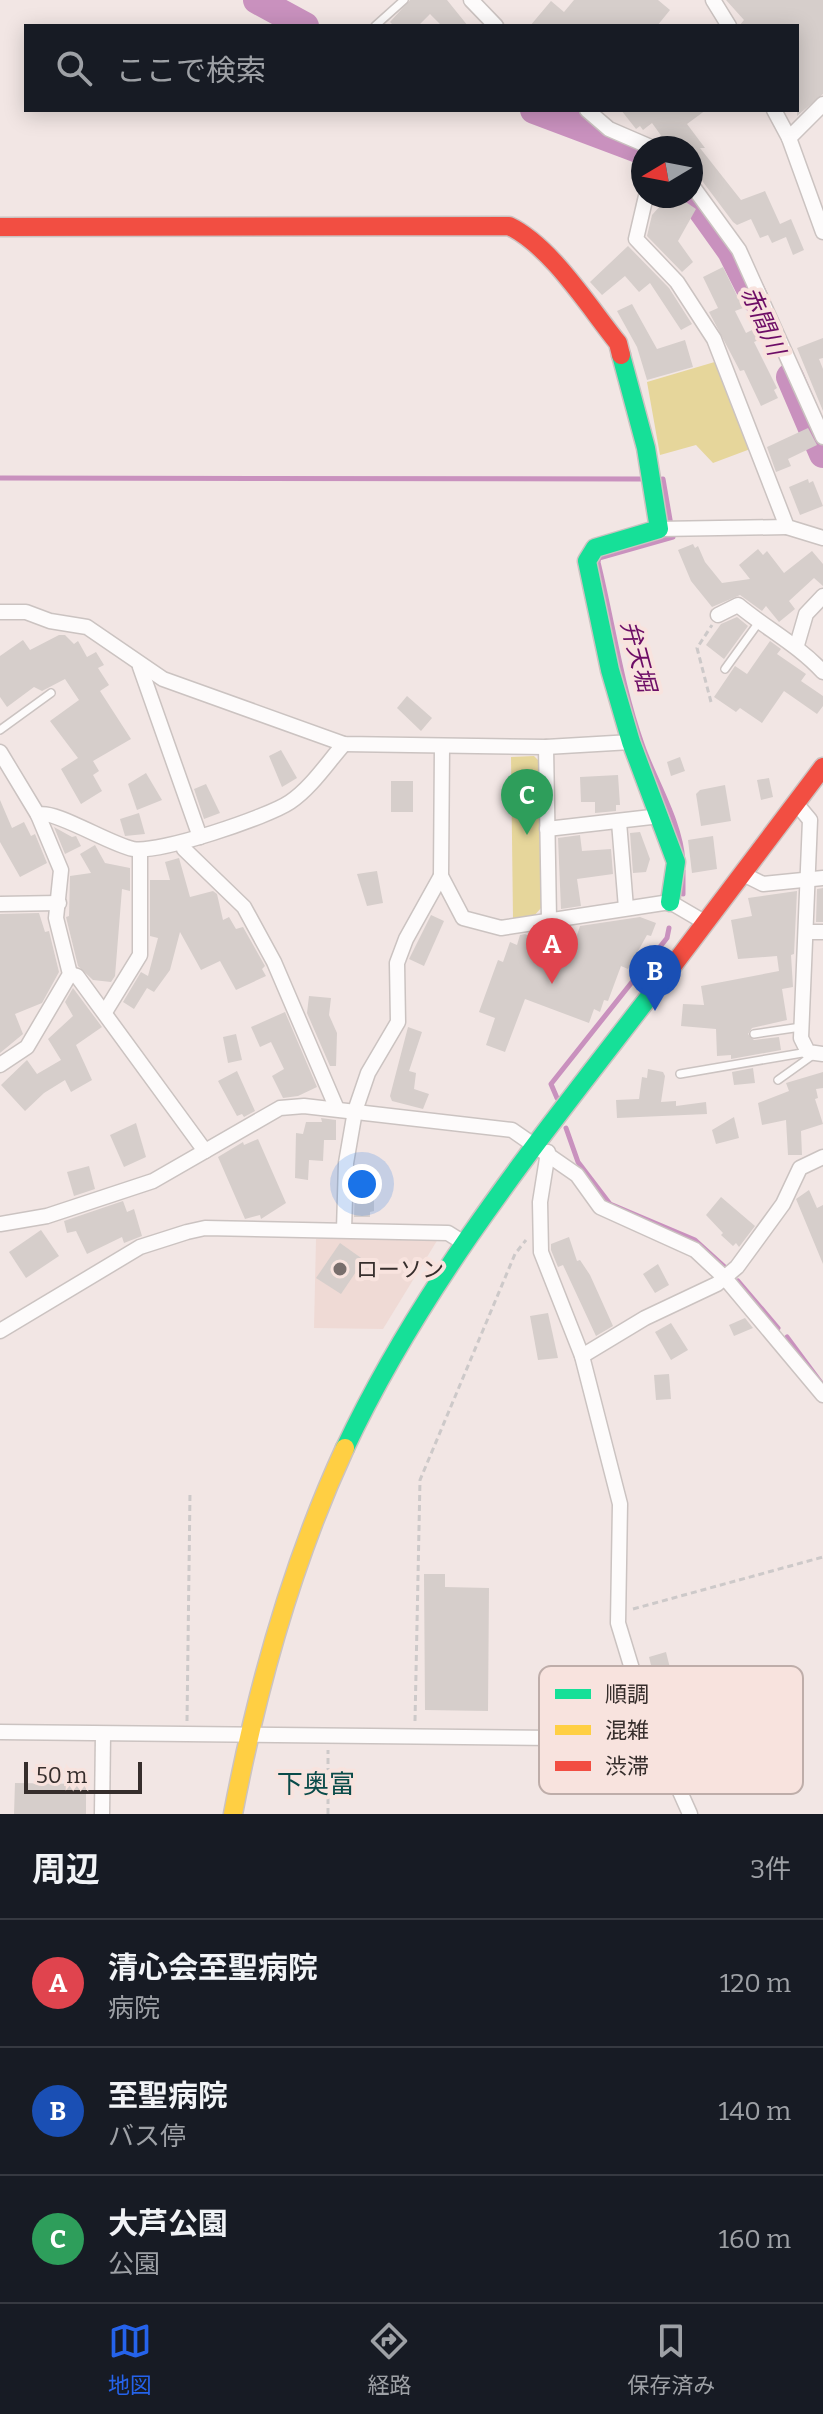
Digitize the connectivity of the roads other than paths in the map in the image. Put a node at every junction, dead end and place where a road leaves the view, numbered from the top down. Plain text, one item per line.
1 (404, 0) edge
2 (471, 0) edge
3 (713, 0) edge
4 (377, 24) edge
5 (494, 24) edge
6 (728, 24) edge
7 (823, 104) edge
8 (589, 112) edge
9 (775, 112) edge
10 (631, 138) edge
11 (789, 138) junction
12 (703, 200) edge
13 (643, 208) edge
14 (0, 227) edge
15 (823, 232) edge
16 (823, 437) edge
17 (787, 527) junction
18 (668, 528) junction
19 (823, 538) edge
20 (823, 596) edge
21 (0, 612) edge
22 (718, 615) road end
23 (759, 622) junction
24 (797, 645) junction
25 (140, 667) junction
26 (725, 669) dead end
27 (823, 672) edge
28 (51, 693) dead end
29 (0, 730) edge
30 (631, 742) junction
31 (344, 744) junction
32 (442, 746) junction
33 (546, 747) junction
34 (0, 752) edge
35 (823, 767) edge
36 (795, 802) junction
37 (38, 815) junction
38 (660, 816) junction
39 (619, 822) junction
40 (547, 829) junction
41 (200, 837) junction
42 (183, 843) junction
43 (140, 850) junction
44 (743, 874) junction
45 (441, 876) junction
46 (816, 878) edge
47 (670, 902) junction
48 (59, 903) junction
49 (0, 904) edge
50 (626, 908) junction
51 (549, 919) junction
52 (706, 923) junction
53 (806, 932) junction
54 (823, 932) edge
55 (70, 974) junction
56 (105, 1012) junction
57 (801, 1027) junction
58 (754, 1034) dead end
59 (815, 1053) edge
60 (0, 1065) edge
61 (680, 1074) dead end
62 (778, 1080) dead end
63 (337, 1109) junction
64 (355, 1111) junction
65 (542, 1148) junction
66 (205, 1151) junction
67 (823, 1157) edge
68 (0, 1224) edge
69 (344, 1230) junction
70 (464, 1243) junction
71 (725, 1278) junction
72 (0, 1331) edge
73 (582, 1356) junction
74 (823, 1395) edge
75 (630, 1666) edge
76 (0, 1732) edge
77 (103, 1734) junction
78 (247, 1734) junction
79 (539, 1738) edge
80 (681, 1794) edge
81 (102, 1814) edge
82 (233, 1814) edge
83 (690, 1814) edge

1 - 4 lane
2 - 5 street
3 - 6 street
7 - 11 street
8 - 10 street
9 - 11 street
11 - 15 street
12 - 16 street
13 - 17 street
14 - 18 street
17 - 18 street
17 - 19 street
18 - 30 street
20 - 24 street
21 - 25 street
22 - 23 street
23 - 24 street
23 - 26 lane
24 - 27 street
25 - 31 street
25 - 41 street
28 - 29 lane
30 - 33 street
30 - 38 street
31 - 32 street
31 - 41 street
32 - 33 street
32 - 45 street
33 - 40 street
34 - 37 street
35 - 36 street
36 - 44 street
36 - 46 street
37 - 43 street
37 - 48 street
38 - 39 street
38 - 47 street
39 - 40 street
39 - 50 street
40 - 51 street
41 - 42 street
42 - 43 street
42 - 63 street
43 - 56 street
44 - 46 street
44 - 52 street
45 - 51 street
45 - 64 street
46 - 53 street
47 - 50 street
47 - 52 street
48 - 49 street
48 - 55 street
50 - 51 street
52 - 65 street
53 - 54 street
53 - 57 street
55 - 56 street
55 - 60 street
56 - 66 street
57 - 58 lane
57 - 59 street
59 - 61 lane
59 - 62 lane
63 - 64 street
63 - 66 street
64 - 65 street
64 - 69 street
65 - 70 street
65 - 71 street
65 - 73 street
66 - 68 street
67 - 71 street
69 - 70 street
69 - 72 street
70 - 78 street
71 - 73 street
71 - 74 street
73 - 75 street
76 - 77 street
77 - 78 street
77 - 81 street
78 - 79 street
78 - 82 street
80 - 83 street

